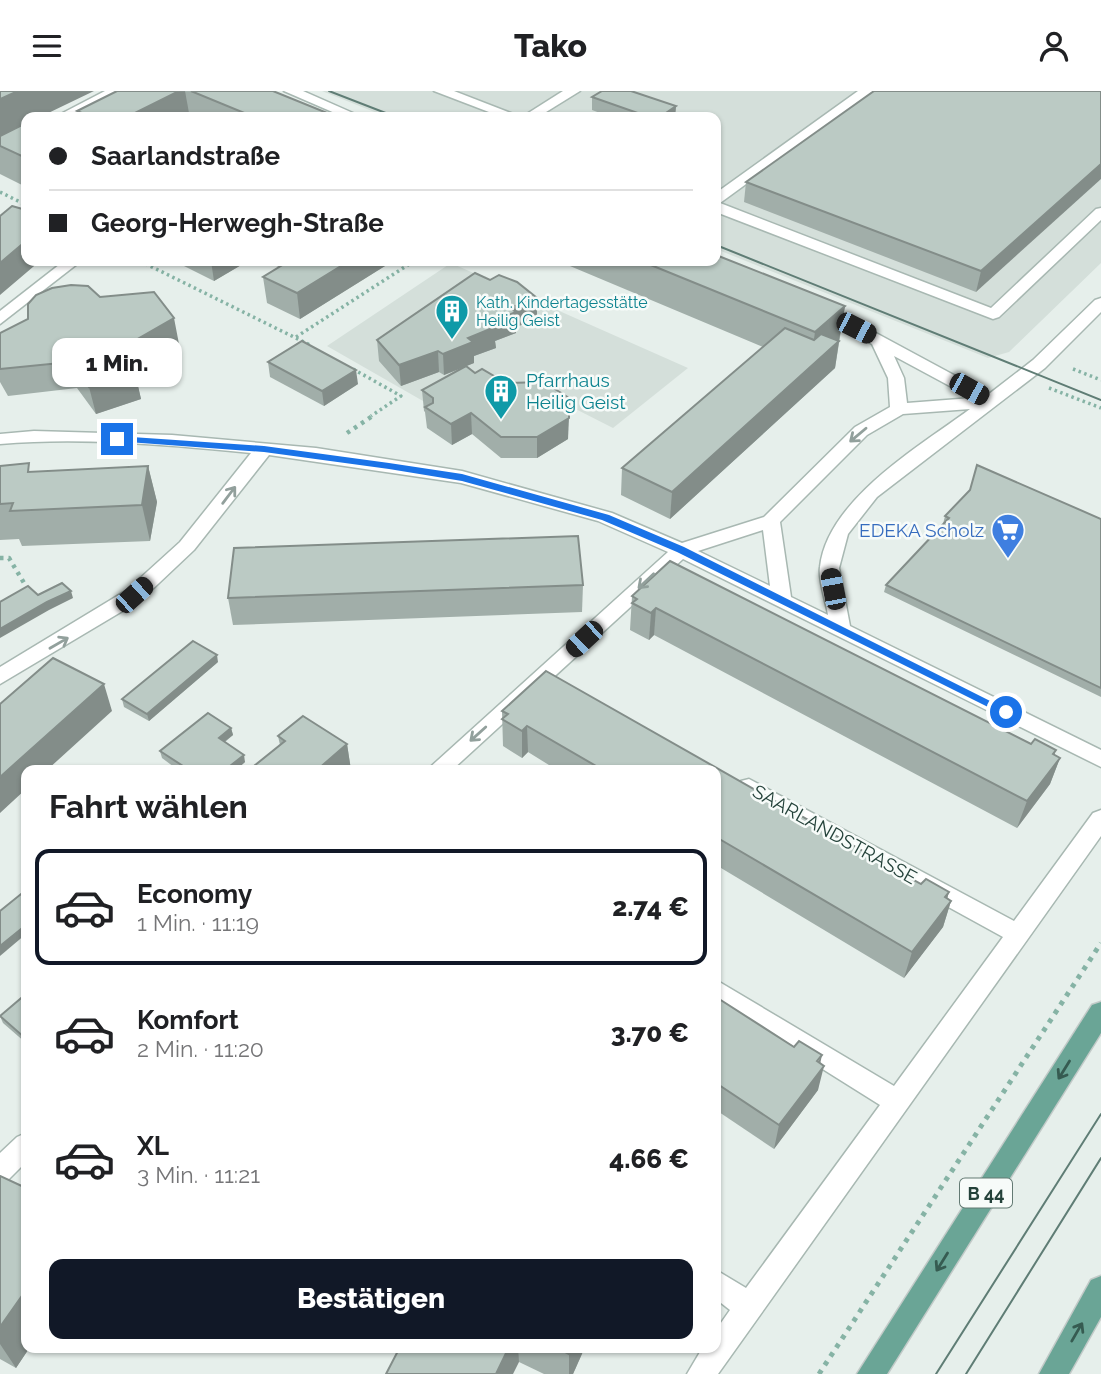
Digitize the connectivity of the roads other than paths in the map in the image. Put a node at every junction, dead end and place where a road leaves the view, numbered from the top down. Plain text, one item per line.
1 (116, 91) edge
2 (291, 91) edge
3 (442, 91) edge
4 (573, 91) edge
5 (867, 91) edge
6 (72, 112) edge
7 (343, 112) edge
8 (500, 112) edge
9 (538, 112) edge
10 (721, 196) edge
11 (721, 209) edge
12 (1101, 212) edge
13 (68, 266) edge
14 (800, 300) edge
15 (1098, 311) edge
16 (0, 319) edge
17 (878, 339) junction
18 (991, 402) junction
19 (899, 409) junction
20 (0, 439) edge
21 (264, 449) junction
22 (771, 520) junction
23 (681, 549) junction
24 (782, 600) junction
25 (841, 629) junction
26 (545, 674) junction
27 (0, 677) edge
28 (569, 688) edge
29 (1101, 759) edge
30 (444, 765) edge
31 (726, 774) edge
32 (1101, 818) edge
33 (1016, 933) junction
34 (721, 993) edge
35 (1101, 1012) edge
36 (896, 1101) junction
37 (21, 1150) edge
38 (0, 1170) edge
39 (721, 1287) edge
40 (1101, 1290) edge
41 (749, 1307) junction
42 (721, 1346) edge
43 (716, 1353) edge
44 (701, 1374) edge
45 (871, 1374) edge
46 (1053, 1374) edge

1 - 6 street
2 - 7 street
3 - 8 street
4 - 9 street
5 - 10 street
11 - 12 street
13 - 16 street
14 - 17 street
15 - 18 street
17 - 18 street
17 - 19 street
18 - 19 street
18 - 25 street
19 -> 22 street
20 - 21 street
21 - 23 street
27 -> 21 street
22 - 23 street
22 - 24 street
23 - 24 street
23 -> 26 street
24 - 25 street
25 - 29 street
26 - 28 street
26 -> 30 street
31 - 33 street, SAARLANDSTRASSE
32 - 33 street
33 - 36 street
34 - 36 street
35 -> 45 main road, B 44
36 - 41 street
37 - 38 street
39 - 41 street
46 -> 40 main road
41 - 42 street
43 - 44 street

